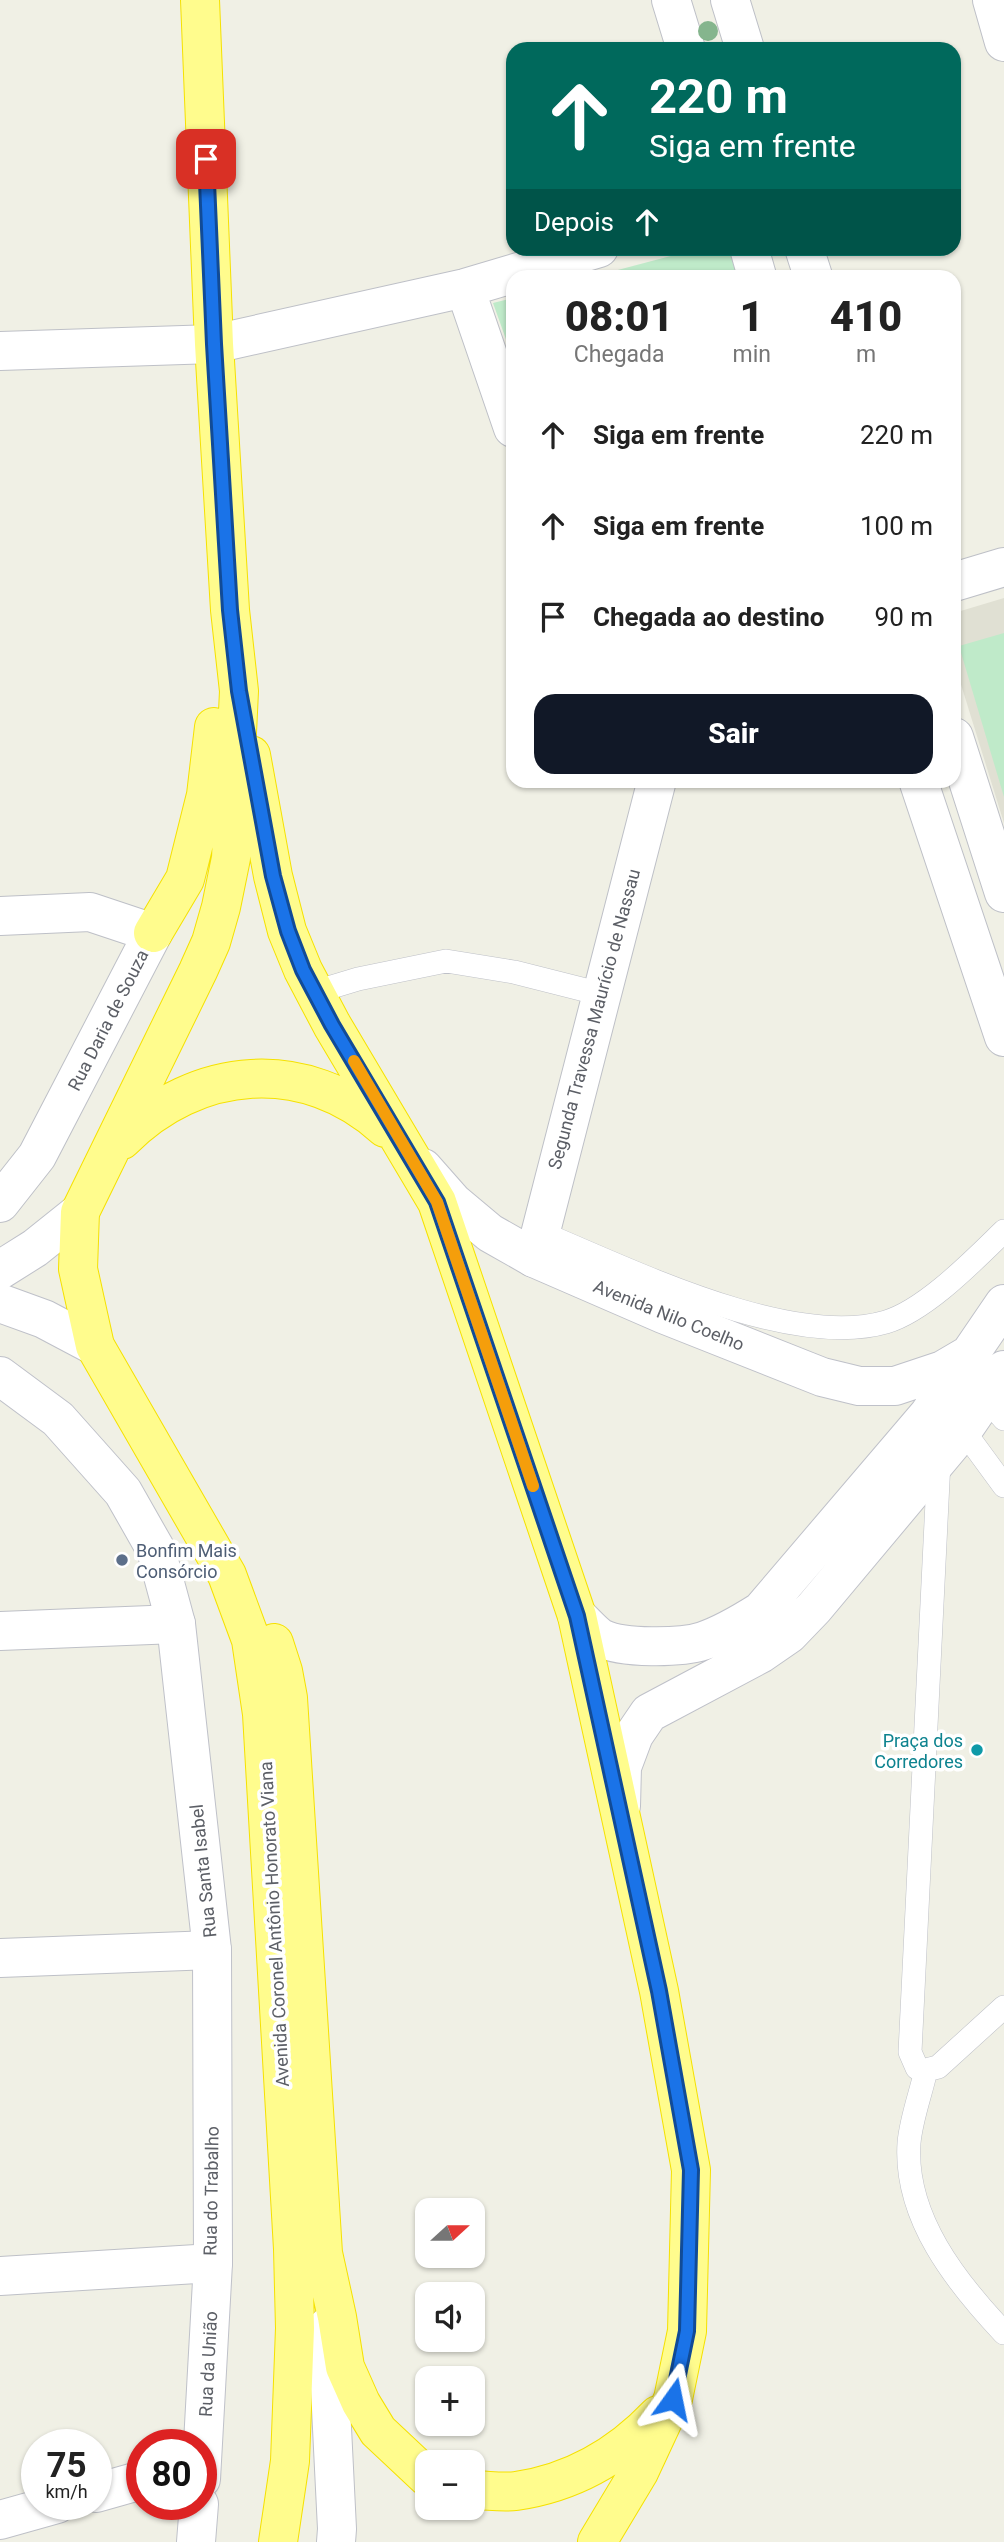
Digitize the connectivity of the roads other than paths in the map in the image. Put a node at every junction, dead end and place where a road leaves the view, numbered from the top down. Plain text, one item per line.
1 (200, 0) edge
2 (671, 0) edge
3 (730, 0) edge
4 (684, 42) edge
5 (742, 42) edge
6 (572, 256) edge
7 (525, 270) edge
8 (506, 276) edge
9 (465, 288) junction
10 (214, 344) junction
11 (0, 351) edge
12 (506, 408) edge
13 (1004, 567) edge
14 (961, 580) edge
15 (230, 610) junction
16 (239, 691) junction
17 (961, 759) edge
18 (655, 788) edge
19 (921, 788) edge
20 (1004, 893) edge
21 (0, 916) edge
22 (153, 933) junction
23 (315, 992) junction
24 (601, 994) junction
25 (1004, 1037) edge
26 (402, 1143) junction
27 (109, 1153) junction
28 (0, 1203) edge
29 (80, 1212) junction
30 (1004, 1231) edge
31 (536, 1245) junction
32 (0, 1270) edge
33 (0, 1303) edge
34 (1004, 1304) edge
35 (95, 1346) junction
36 (0, 1376) edge
37 (992, 1385) edge
38 (951, 1444) junction
39 (1004, 1486) edge
40 (577, 1616) junction
41 (176, 1624) junction
42 (0, 1631) edge
43 (621, 1812) junction
44 (212, 1950) junction
45 (0, 1958) edge
46 (1004, 2007) edge
47 (926, 2070) junction
48 (323, 2253) junction
49 (213, 2263) junction
50 (0, 2276) edge
51 (1004, 2333) edge
52 (673, 2399) junction
53 (204, 2429) edge
54 (415, 2466) edge
55 (485, 2490) edge
56 (21, 2514) edge
57 (0, 2520) edge
58 (198, 2520) edge
59 (196, 2542) edge
60 (278, 2542) edge
61 (336, 2542) edge
62 (597, 2542) edge

1 - 10 highway, Avenida Coronel Antônio Honorato Viana
2 - 4 street
3 - 5 street
6 - 7 street
8 - 9 street
9 - 10 street
9 - 12 street
10 - 11 street
10 - 15 highway, Avenida Coronel Antônio Honorato Viana
13 - 14 street
15 - 16 highway, Avenida Coronel Antônio Honorato Viana
15 - 22 highway
16 - 23 highway
16 - 27 highway, Avenida Coronel Antônio Honorato Viana
17 - 20 street
18 - 24 street, Segunda Travessa Maurício de Nassau
19 - 25 street
21 - 22 street, Rua Daria de Souza
22 - 28 street, Rua Daria de Souza
23 - 24 lane
23 - 26 highway
24 - 31 street, Segunda Travessa Maurício de Nassau
26 - 27 highway
26 - 31 street, Avenida Nilo Coelho
26 - 40 highway
27 - 29 highway, Avenida Coronel Antônio Honorato Viana
29 - 32 street
29 - 35 highway, Avenida Coronel Antônio Honorato Viana
30 - 31 lane
31 - 37 street, Avenida Nilo Coelho
33 - 35 street
34 - 37 street, Avenida Nilo Coelho
35 - 48 highway, Avenida Coronel Antônio Honorato Viana
35 - 60 highway, Avenida Coronel Antônio Honorato Viana
36 - 41 street, Rua Santa Isabel
37 - 38 street, Avenida Nilo Coelho
37 - 40 street, Avenida Nilo Coelho
38 - 39 lane
38 - 43 street, Avenida Nilo Coelho
38 - 47 lane
40 - 43 highway
41 - 42 street
41 - 44 street, Rua Santa Isabel
43 - 52 highway
44 - 45 street, Rua Santa Isabel
44 - 49 street, Rua do Trabalho
46 - 47 lane
47 - 51 lane
48 - 54 highway, Avenida Coronel Antônio Honorato Viana
48 - 61 street
49 - 50 street, Rua do Trabalho
49 - 53 street, Rua da União
52 - 55 highway
52 - 62 highway
56 - 57 street
58 - 59 street

